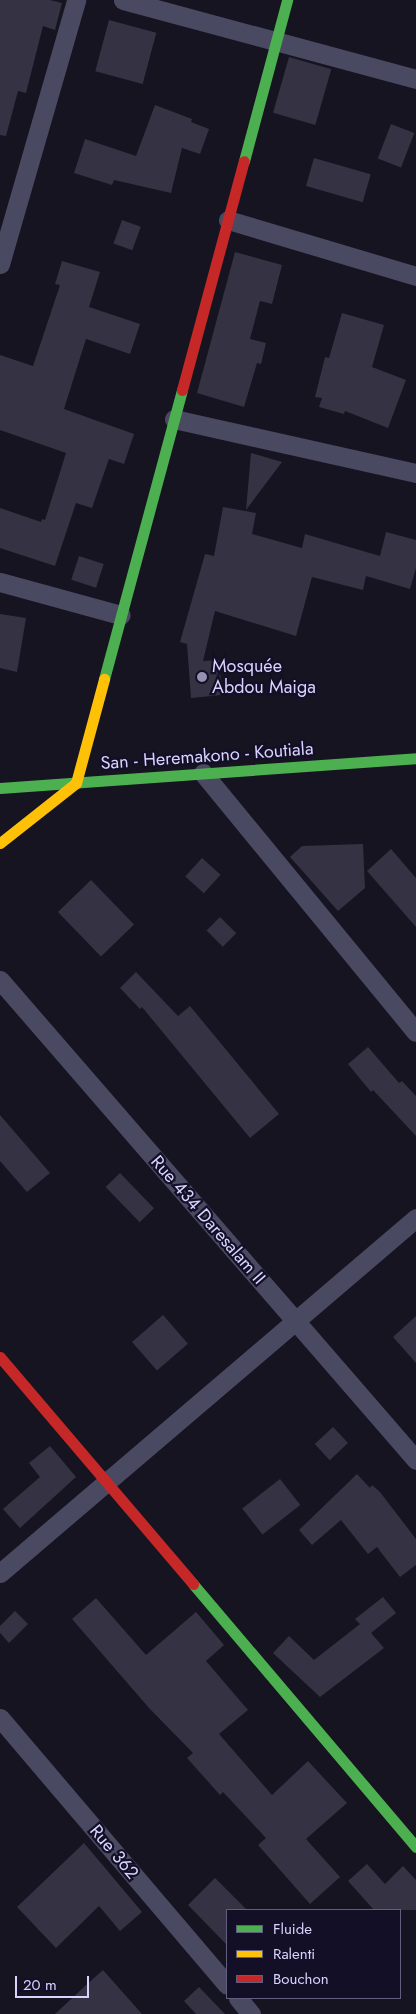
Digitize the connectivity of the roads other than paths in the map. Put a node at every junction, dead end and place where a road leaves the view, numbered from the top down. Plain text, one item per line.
1 (76, 0) edge
2 (123, 0) edge
3 (287, 0) edge
4 (276, 41) junction
5 (416, 79) edge
6 (228, 220) junction
7 (0, 264) edge
8 (416, 276) edge
9 (174, 419) junction
10 (416, 473) edge
11 (0, 582) edge
12 (121, 615) junction
13 (416, 758) edge
14 (202, 773) junction
15 (76, 783) junction
16 (0, 788) edge
17 (0, 842) edge
18 (0, 980) edge
19 (416, 1032) edge
20 (416, 1218) edge
21 (296, 1321) junction
22 (0, 1358) edge
23 (416, 1460) edge
24 (106, 1483) junction
25 (0, 1573) edge
26 (0, 1718) edge
27 (416, 1847) edge
28 (226, 1984) edge
29 (239, 1999) edge
30 (252, 2014) edge

1 - 7 street
2 - 4 street
3 - 4 street
4 - 5 street
4 - 6 street
6 - 8 street
6 - 9 street
9 - 10 street
9 - 12 street
11 - 12 street
12 - 15 street
13 - 14 street, San - Heremakono - Koutiala
14 - 15 street, San - Heremakono - Koutiala
14 - 19 street
15 - 16 street, San - Heremakono - Koutiala
15 - 17 street
18 - 21 street, Rue 434 Daresalam II
20 - 21 street
21 - 23 street, Rue 434 Daresalam II
21 - 24 street
22 - 24 street
24 - 25 street
24 - 27 street
26 - 28 street, Rue 362
29 - 30 street

